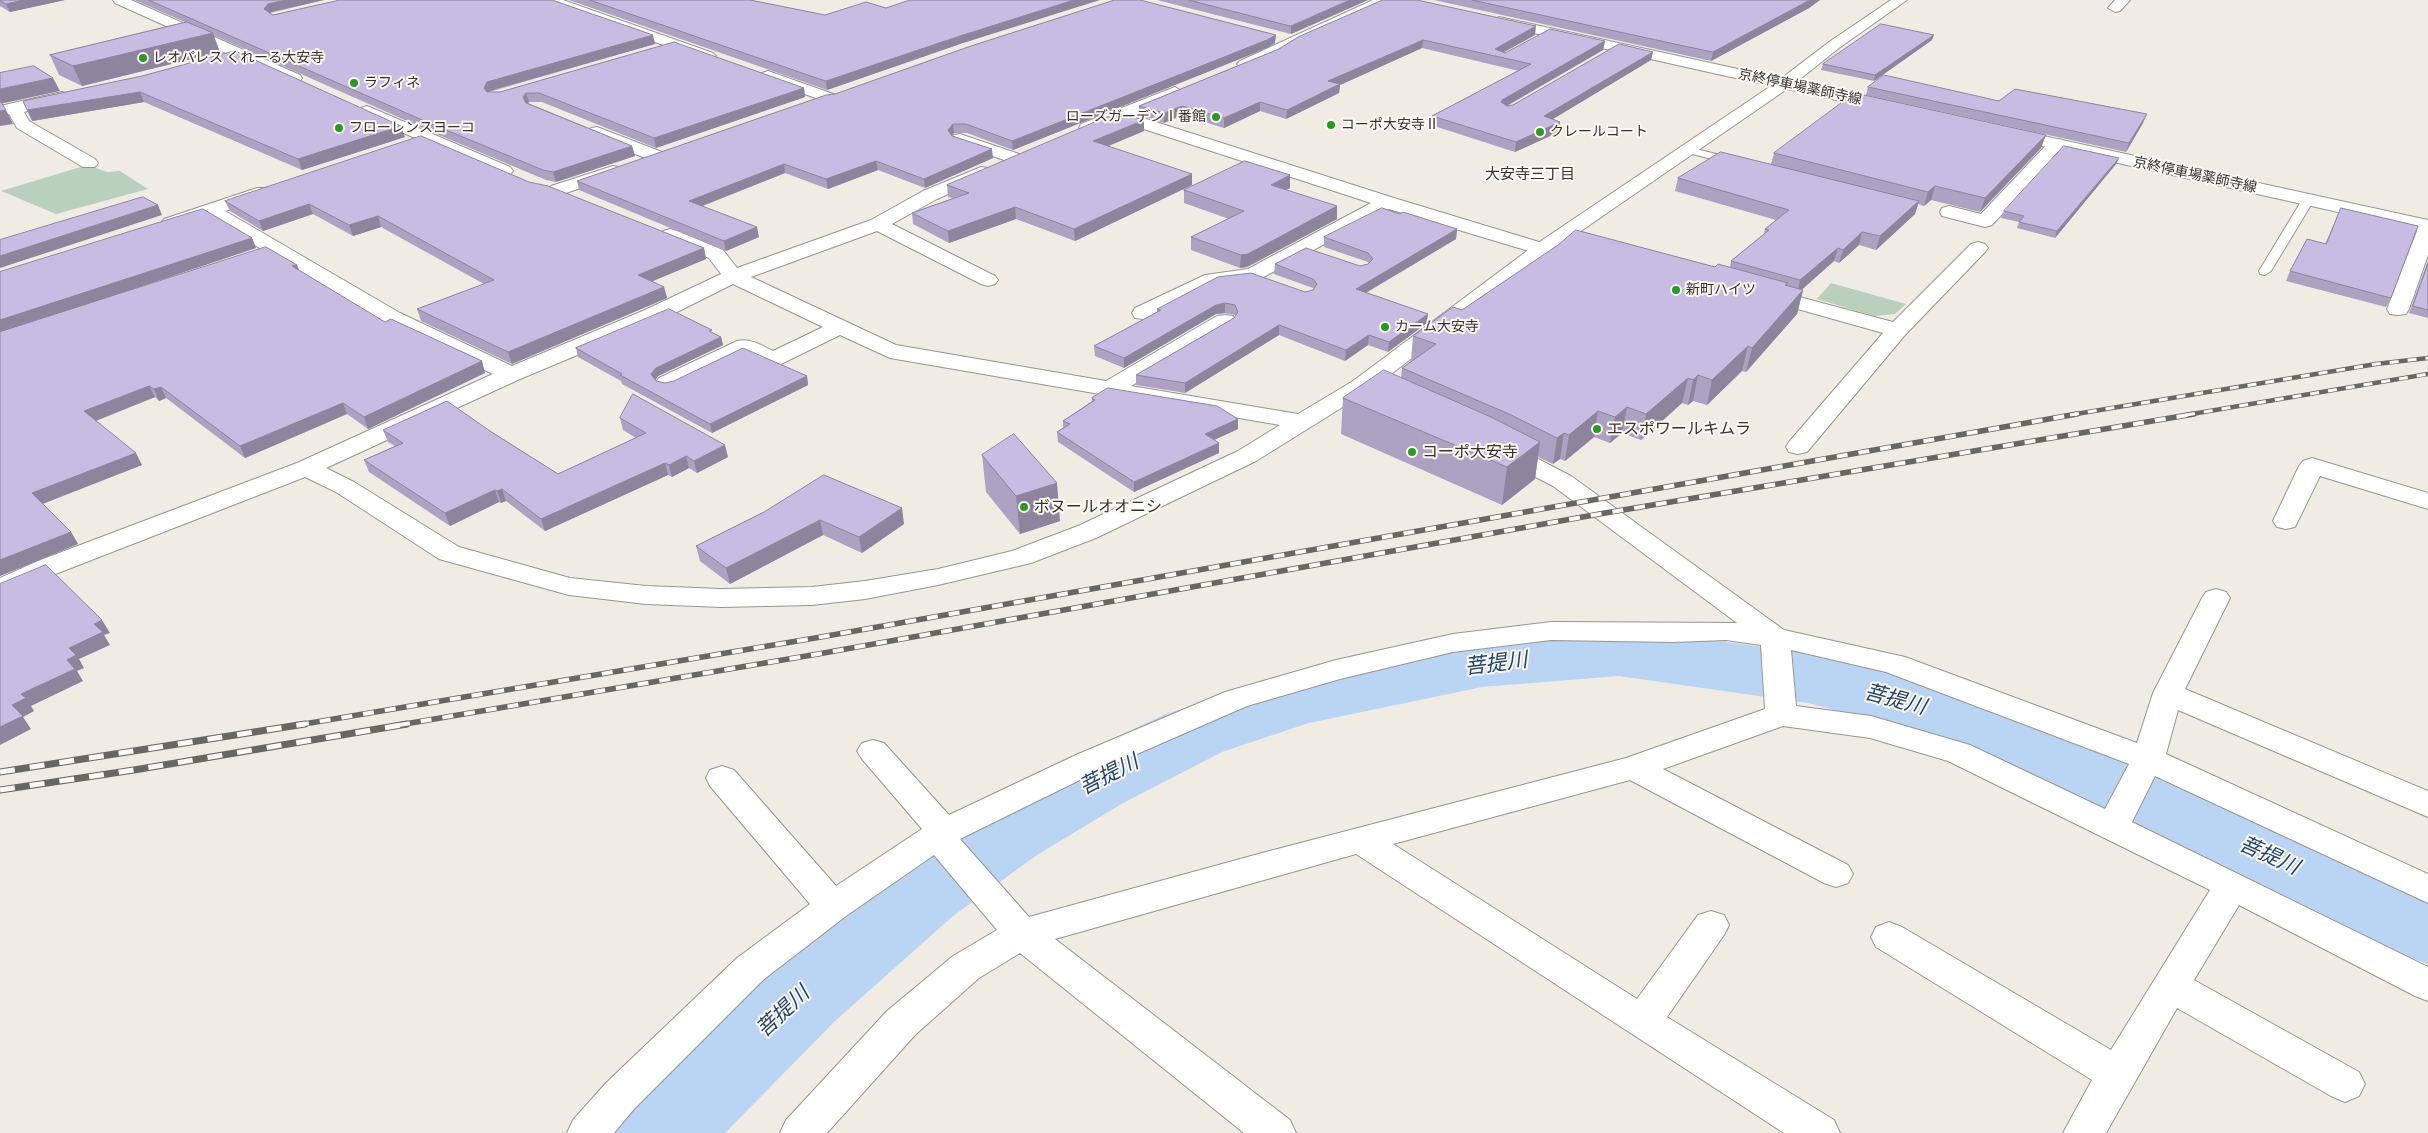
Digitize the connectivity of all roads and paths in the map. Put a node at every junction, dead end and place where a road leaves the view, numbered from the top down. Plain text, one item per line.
1 (120, 0) edge
2 (550, 0) edge
3 (1384, 0) edge
4 (1900, 0) edge
5 (1485, 18) edge
6 (1551, 32) junction
7 (1274, 37) edge
8 (1292, 41) junction
9 (1534, 41) edge
10 (677, 44) junction
11 (1617, 47) junction
12 (648, 52) edge
13 (241, 54) junction
14 (1600, 57) edge
15 (212, 61) edge
16 (723, 61) edge
17 (750, 70) edge
18 (1227, 71) edge
19 (57, 81) dead end
20 (1784, 84) junction
21 (311, 86) edge
22 (1191, 86) edge
23 (848, 91) edge
24 (830, 98) junction
25 (355, 106) edge
26 (18, 107) junction
27 (803, 107) edge
28 (1897, 109) edge
29 (0, 112) edge
30 (1118, 115) junction
31 (578, 124) edge
32 (1991, 130) edge
33 (1074, 133) edge
34 (425, 138) junction
35 (960, 139) edge
36 (2057, 144) junction
37 (397, 147) edge
38 (674, 150) edge
39 (1688, 150) junction
40 (1030, 151) edge
41 (656, 156) junction
42 (1013, 158) junction
43 (89, 163) dead end
44 (1746, 164) edge
45 (521, 179) edge
46 (285, 185) edge
47 (538, 186) edge
48 (558, 190) junction
49 (584, 200) edge
50 (2308, 200) junction
51 (1387, 202) junction
52 (210, 210) junction
53 (1949, 212) dead end
54 (878, 224) junction
55 (2428, 227) edge
56 (155, 228) edge
57 (654, 229) edge
58 (1301, 247) junction
59 (1978, 248) dead end
60 (1542, 249) junction
61 (278, 250) junction
62 (254, 255) edge
63 (1327, 256) edge
64 (2265, 271) dead end
65 (1253, 275) junction
66 (733, 276) junction
67 (988, 280) dead end
68 (1279, 284) edge
69 (1743, 288) edge
70 (2398, 309) dead end
71 (1142, 314) dead end
72 (1225, 321) edge
73 (840, 327) junction
74 (1897, 330) junction
75 (512, 374) junction
76 (666, 383) edge
77 (1361, 386) junction
78 (1109, 389) junction
79 (1406, 406) edge
80 (1302, 422) junction
81 (1478, 439) edge
82 (1798, 447) dead end
83 (306, 468) junction
84 (2428, 501) edge
85 (2286, 521) dead end
86 (0, 589) edge
87 (2216, 598) dead end
88 (1775, 641) junction
89 (2168, 693) junction
90 (1781, 707) junction
91 (873, 752) dead end
92 (2146, 763) junction
93 (1633, 768) junction
94 (722, 778) dead end
95 (2428, 804) edge
96 (2116, 819) junction
97 (942, 838) junction
98 (1360, 840) junction
99 (1836, 874) dead end
100 (2232, 885) junction
101 (2428, 888) edge
102 (833, 906) junction
103 (1711, 925) dead end
104 (1022, 934) junction
105 (1889, 936) dead end
106 (2428, 985) edge
107 (2171, 986) junction
108 (1642, 1022) junction
109 (2118, 1074) junction
110 (2345, 1084) dead end
111 (588, 1133) edge
112 (801, 1133) edge
113 (1275, 1133) edge
114 (1819, 1133) edge
115 (2084, 1133) edge

1 - 13 street
2 - 10 street
3 - 8 street
4 - 20 street
5 - 6 street, 京終停車場薬師寺線
6 - 9 lane
6 - 11 street, 京終停車場薬師寺線
7 - 8 street
8 - 18 street
10 - 12 street
10 - 16 street
11 - 14 lane
11 - 20 street, 京終停車場薬師寺線
13 - 15 street
13 - 21 street
17 - 24 street
19 - 26 street
20 - 28 street, 京終停車場薬師寺線
20 - 39 street
22 - 30 street
23 - 24 street
24 - 27 street
25 - 34 street
26 - 29 street
26 - 43 street
30 - 33 street
30 - 51 street
31 - 41 street
32 - 36 street, 京終停車場薬師寺線
34 - 37 street
34 - 45 street
35 - 42 street
36 - 50 street, 京終停車場薬師寺線
36 - 53 street
38 - 41 street
39 - 44 lane
39 - 60 street
40 - 42 street
41 - 48 street
42 - 54 street
46 - 52 street
47 - 48 street
48 - 49 street
50 - 55 street, 京終停車場薬師寺線
50 - 64 lane
51 - 58 street
51 - 60 street
52 - 56 street
52 - 61 street
54 - 66 street
54 - 67 street
55 - 70 street
57 - 66 street
58 - 63 street
58 - 65 street
59 - 74 street
60 - 77 street
61 - 62 lane
61 - 75 street
65 - 68 street
65 - 71 street
66 - 73 street
66 - 75 street
69 - 74 street
72 - 78 street
73 - 76 street
73 - 78 street
74 - 82 street
75 - 83 street
77 - 79 street
77 - 80 street
78 - 80 street
80 - 83 street
81 - 88 street
83 - 86 street
84 - 85 street
87 - 89 street
88 - 90 street
88 - 92 street
88 - 97 street
89 - 92 street
89 - 95 street
90 - 93 street
90 - 96 street
91 - 97 street
92 - 96 street
92 - 101 street
93 - 98 street
93 - 99 street
94 - 102 street
96 - 100 street
97 - 102 street
97 - 104 street
98 - 104 street
98 - 108 street
100 - 106 street
100 - 107 street
102 - 111 street
103 - 108 street
104 - 112 street
104 - 113 street
105 - 109 street
107 - 109 street
107 - 110 street
108 - 114 street
109 - 115 street

